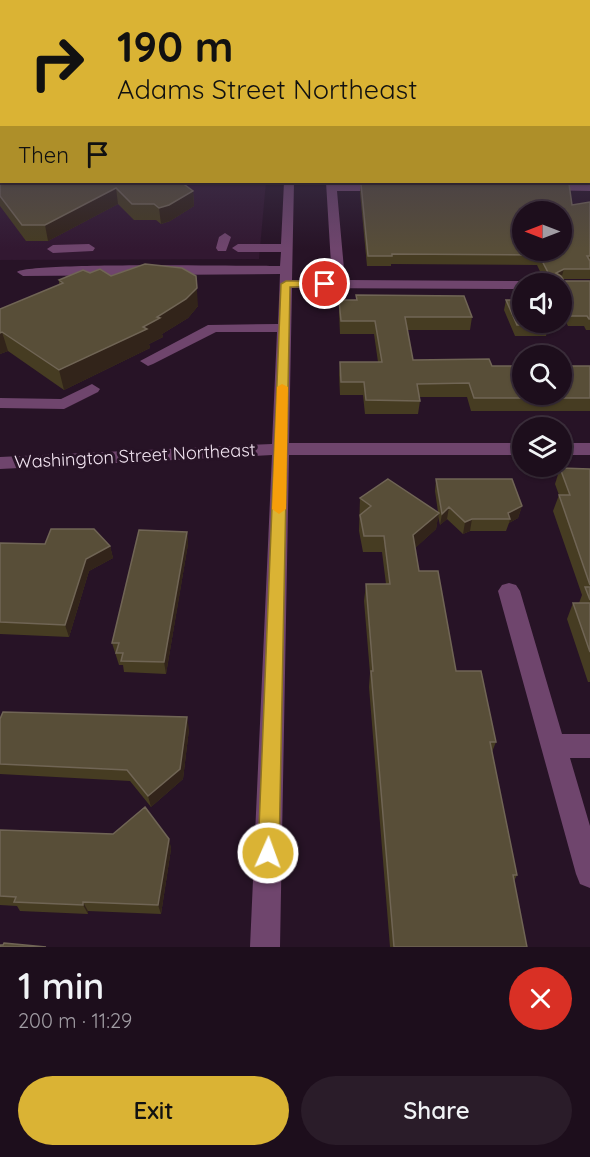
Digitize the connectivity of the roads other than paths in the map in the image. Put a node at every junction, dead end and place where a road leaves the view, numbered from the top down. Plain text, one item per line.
1 (289, 183) edge
2 (331, 184) edge
3 (396, 188) edge
4 (533, 188) edge
5 (590, 188) edge
6 (89, 248) dead end
7 (238, 248) dead end
8 (287, 248) junction
9 (53, 249) dead end
10 (23, 272) dead end
11 (286, 277) junction
12 (339, 284) junction
13 (512, 285) edge
14 (284, 328) junction
15 (148, 361) dead end
16 (92, 389) dead end
17 (0, 403) edge
18 (281, 449) junction
19 (512, 449) edge
20 (572, 449) edge
21 (590, 449) edge
22 (0, 463) edge
23 (509, 591) dead end
24 (555, 746) junction
25 (590, 746) edge
26 (590, 874) edge
27 (265, 947) edge

1 - 8 street
2 - 3 street
2 - 12 street
4 - 5 street
6 - 9 street
7 - 8 street
8 - 11 street
10 - 11 street
11 - 12 street
11 - 14 street
12 - 13 street
14 - 15 street
14 - 18 street
16 - 17 street
18 - 19 street, Washington Street Northeast
18 - 22 street, Washington Street Northeast
18 - 27 street
20 - 21 street
23 - 24 street
24 - 25 street
24 - 26 street

